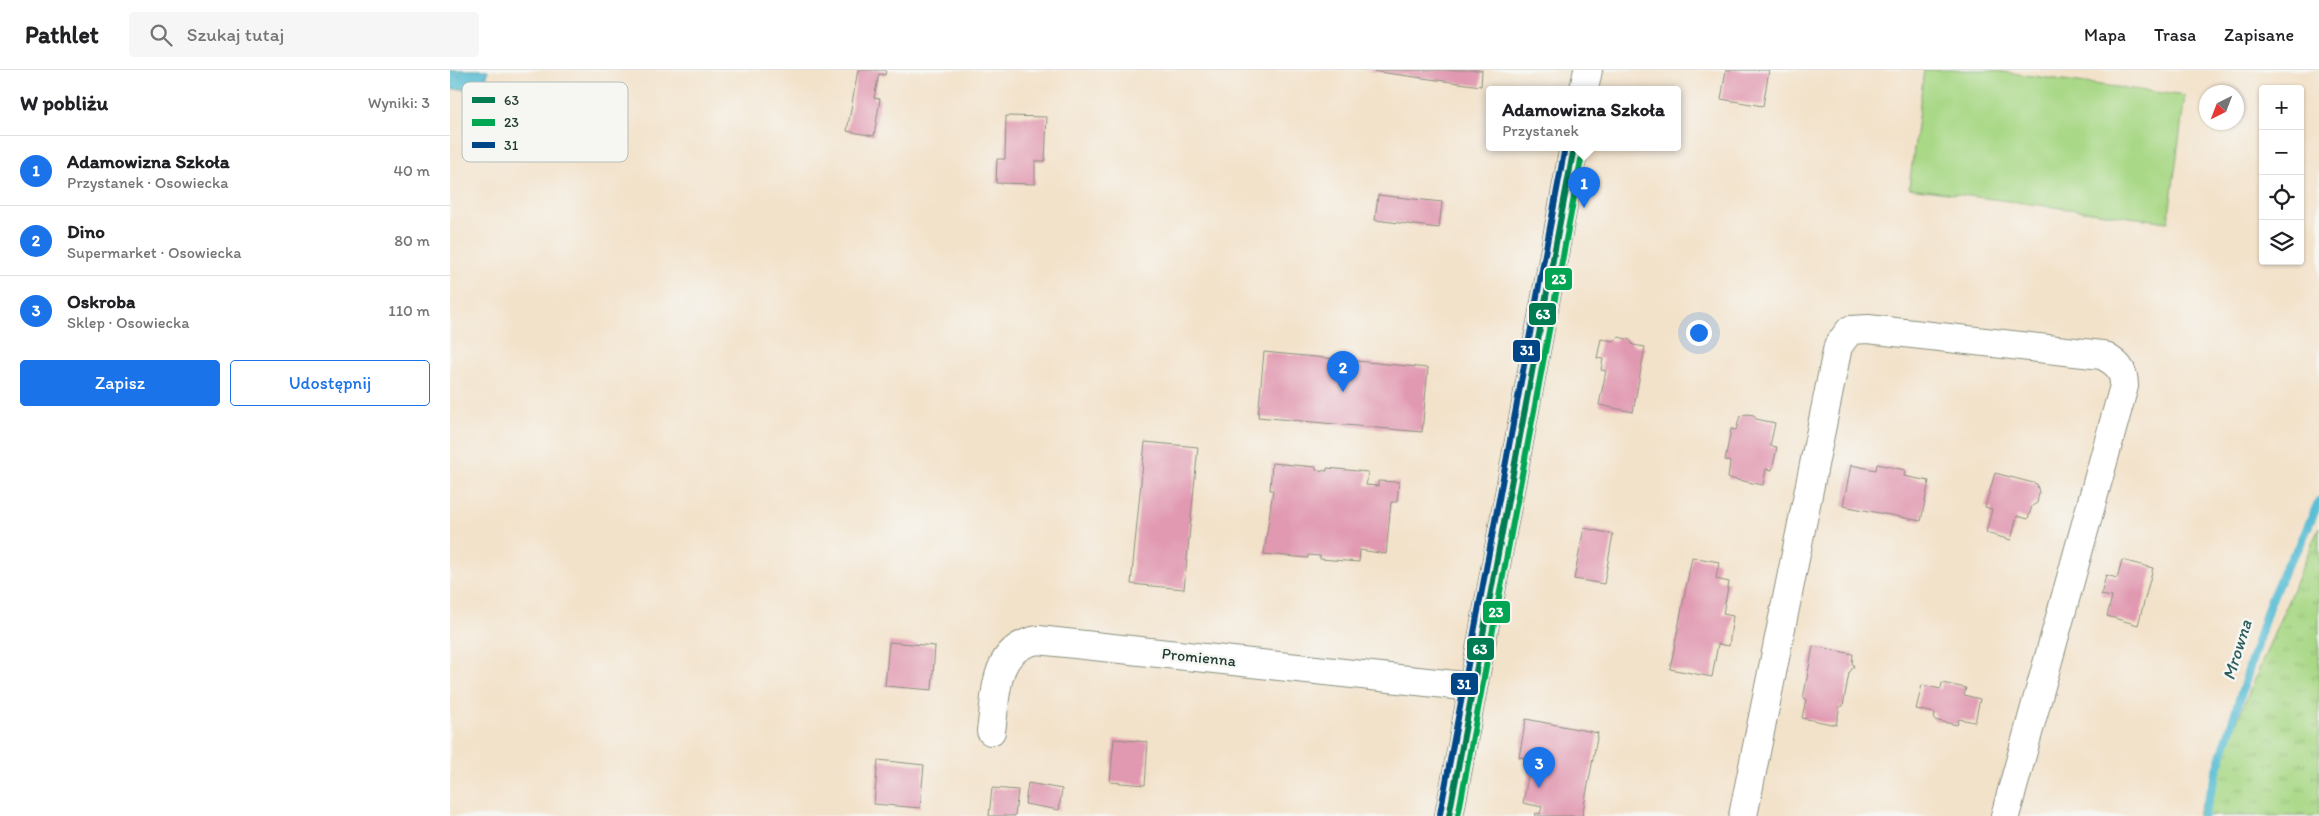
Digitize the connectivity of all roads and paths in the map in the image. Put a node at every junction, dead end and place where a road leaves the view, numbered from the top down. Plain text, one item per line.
1 (1588, 70) edge
2 (1585, 86) edge
3 (1573, 151) edge
4 (1473, 687) junction
5 (991, 731) dead end
6 (1449, 816) edge
7 (1743, 816) edge
8 (2005, 816) edge

1 - 2 street
3 - 4 street
4 - 5 street, Promienna
4 - 6 street
7 - 8 street

